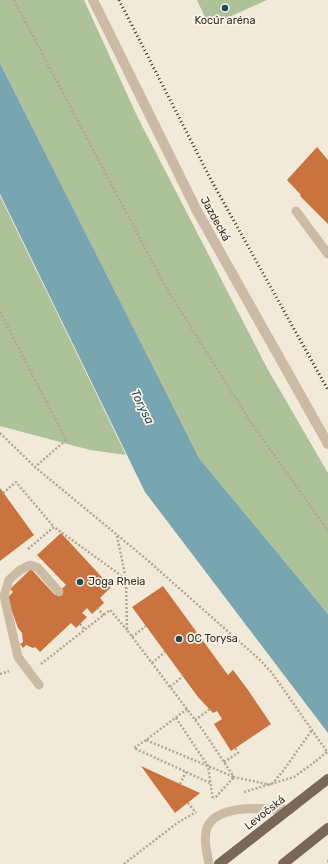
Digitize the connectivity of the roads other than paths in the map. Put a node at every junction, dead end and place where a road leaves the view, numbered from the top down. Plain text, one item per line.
1 (93, 0) edge
2 (296, 211) dead end
3 (328, 254) edge
4 (328, 444) edge
5 (59, 592) dead end
6 (39, 685) dead end
7 (327, 780) edge
8 (290, 810) junction
9 (328, 828) edge
10 (209, 864) edge
11 (219, 864) edge
12 (283, 864) edge

1 - 4 street, Jazdecká
2 - 3 lane
5 - 6 lane
7 - 8 main road, Levočská
8 - 10 lane
8 - 11 main road, Levočská
9 - 12 main road

